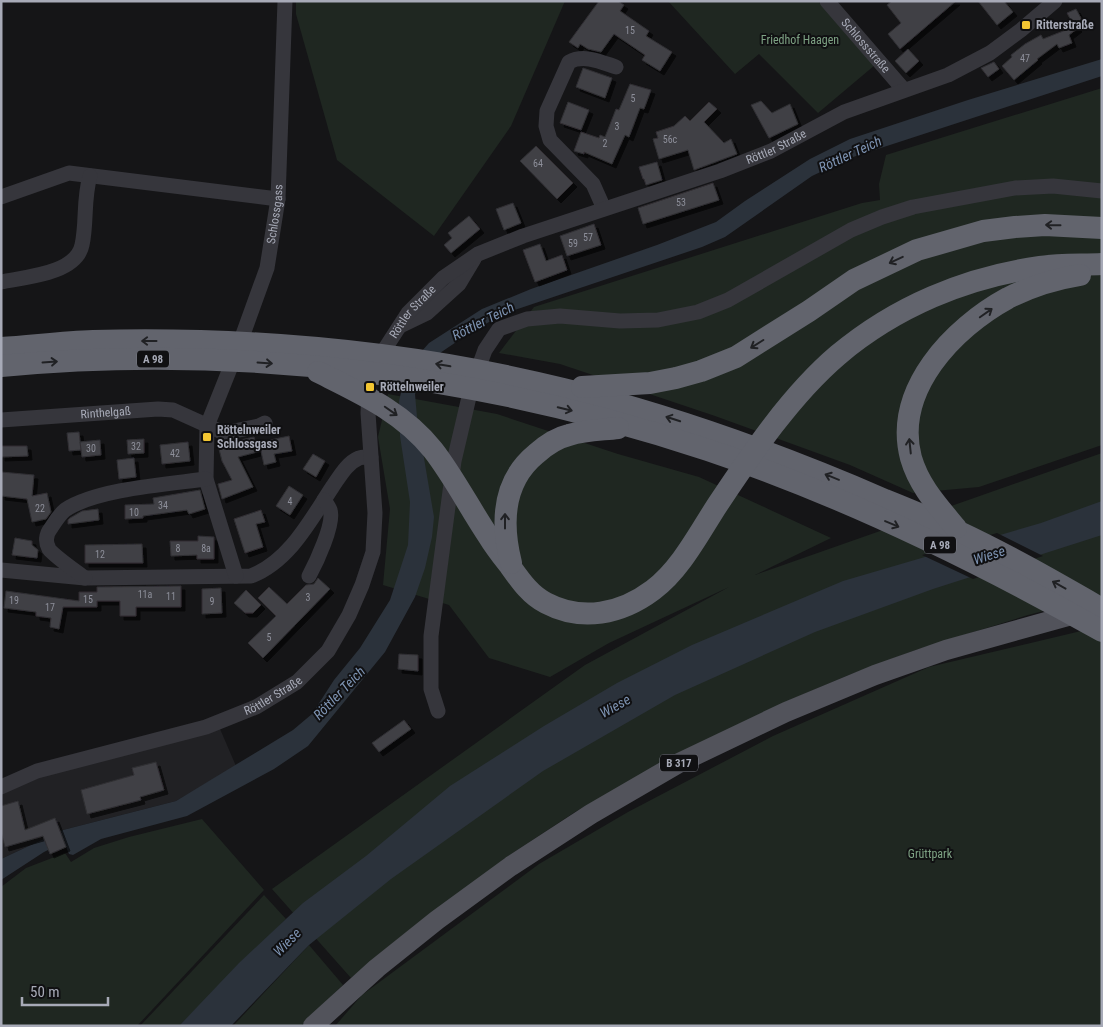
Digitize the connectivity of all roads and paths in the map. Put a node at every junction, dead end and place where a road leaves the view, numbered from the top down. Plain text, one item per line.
1 (285, 1) edge
2 (827, 1) edge
3 (1055, 1) edge
4 (616, 67) dead end
5 (904, 90) junction
6 (90, 176) junction
7 (1102, 191) edge
8 (1, 196) edge
9 (278, 198) junction
10 (603, 209) junction
11 (1102, 228) edge
12 (1102, 264) edge
13 (1102, 271) edge
14 (1, 282) edge
15 (1, 348) edge
16 (1, 366) edge
17 (314, 368) junction
18 (522, 389) junction
19 (564, 389) junction
20 (1, 420) edge
21 (209, 422) junction
22 (265, 422) dead end
23 (630, 426) junction
24 (714, 442) junction
25 (371, 457) junction
26 (206, 479) junction
27 (856, 498) junction
28 (324, 500) junction
29 (960, 532) junction
30 (512, 569) junction
31 (1, 570) edge
32 (236, 576) junction
33 (309, 576) dead end
34 (85, 578) junction
35 (1102, 608) edge
36 (1102, 631) edge
37 (438, 711) dead end
38 (1, 787) edge
39 (313, 1026) edge

1 - 9 street, Schlossgass
2 - 5 street, Schlossstraße
3 - 5 street, Röttler Straße
4 - 10 street
5 - 10 street, Röttler Straße
6 - 8 street
6 - 9 street
6 - 14 street
7 - 37 street
9 - 21 street, Schlossgass
10 - 25 street, Röttler Straße
11 -> 19 highway
12 - 30 highway
29 -> 13 highway
18 -> 15 highway, A 98
16 -> 17 highway, A 98
17 - 18 highway, A 98
17 -> 30 highway
18 - 19 highway, A 98
18 -> 23 highway, A 98
24 -> 19 highway, A 98
20 - 21 street, Rinthelgaß
21 - 22 street, Rinthelgaß
21 - 26 street
23 - 24 highway, A 98
30 -> 23 highway
24 - 27 highway, A 98
25 - 28 street
25 - 38 street, Röttler Straße
26 - 32 street
26 - 34 street
27 - 29 highway, A 98
27 -> 36 highway, A 98
28 - 32 street
28 - 33 street
35 -> 29 highway, A 98
31 - 34 street
32 - 34 street
35 - 39 main road, B 317

